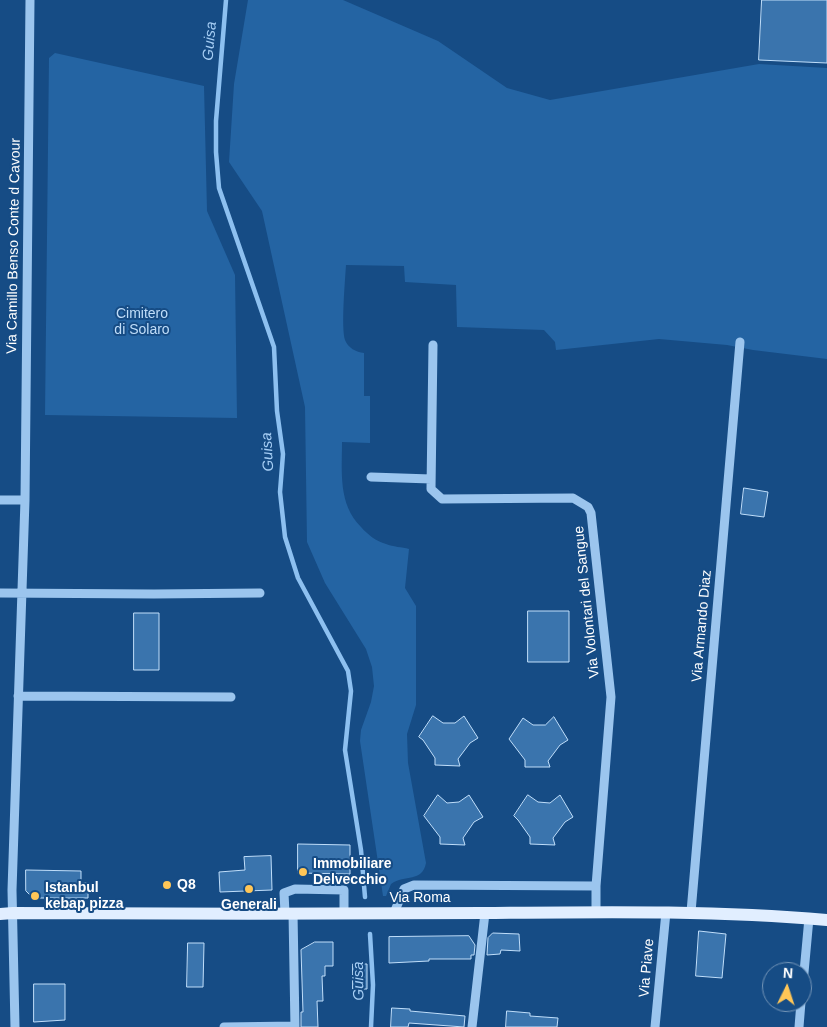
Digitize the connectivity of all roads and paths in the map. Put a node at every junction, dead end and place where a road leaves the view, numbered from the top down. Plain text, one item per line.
1 (30, 0) edge
2 (740, 342) dead end
3 (433, 345) dead end
4 (371, 477) dead end
5 (431, 478) junction
6 (0, 500) edge
7 (25, 500) junction
8 (260, 592) dead end
9 (0, 593) edge
10 (22, 593) junction
11 (18, 696) junction
12 (231, 697) dead end
13 (596, 886) junction
14 (596, 912) junction
15 (666, 912) junction
16 (691, 912) junction
17 (289, 913) junction
18 (344, 913) junction
19 (394, 913) junction
20 (485, 913) junction
21 (6, 914) edge
22 (809, 918) junction
23 (827, 920) edge
24 (805, 962) edge
25 (800, 1012) edge
26 (295, 1026) edge
27 (15, 1027) edge
28 (224, 1027) edge
29 (472, 1027) edge
30 (655, 1027) edge
31 (799, 1027) edge

1 - 7 street, Via Camillo Benso Conte d Cavour
2 - 16 street, Via Armando Diaz
3 - 5 street, Via Volontari del Sangue
4 - 5 street
5 - 13 street, Via Volontari del Sangue
6 - 7 street
7 - 10 street, Via Camillo Benso Conte d Cavour
8 - 10 street
9 - 10 street
10 - 11 street, Via Camillo Benso Conte d Cavour
11 - 12 street
11 - 21 street, Via Camillo Benso Conte d Cavour
13 - 14 street, Via Volontari del Sangue
13 - 19 street
14 - 15 main road, Via Roma
14 - 20 main road, Via Roma
15 - 16 main road, Via Roma
15 - 30 street, Via Piave
16 - 22 main road, Via Roma
17 - 18 main road, Via Roma
17 - 18 street
17 - 21 main road, Via Roma
17 - 26 street
18 - 19 main road, Via Roma
19 - 20 main road, Via Roma
20 - 29 street
21 - 27 street, Via Camillo Benso Conte d Cavour
22 - 23 main road, Via Roma
22 - 24 street
25 - 31 street
26 - 28 street

